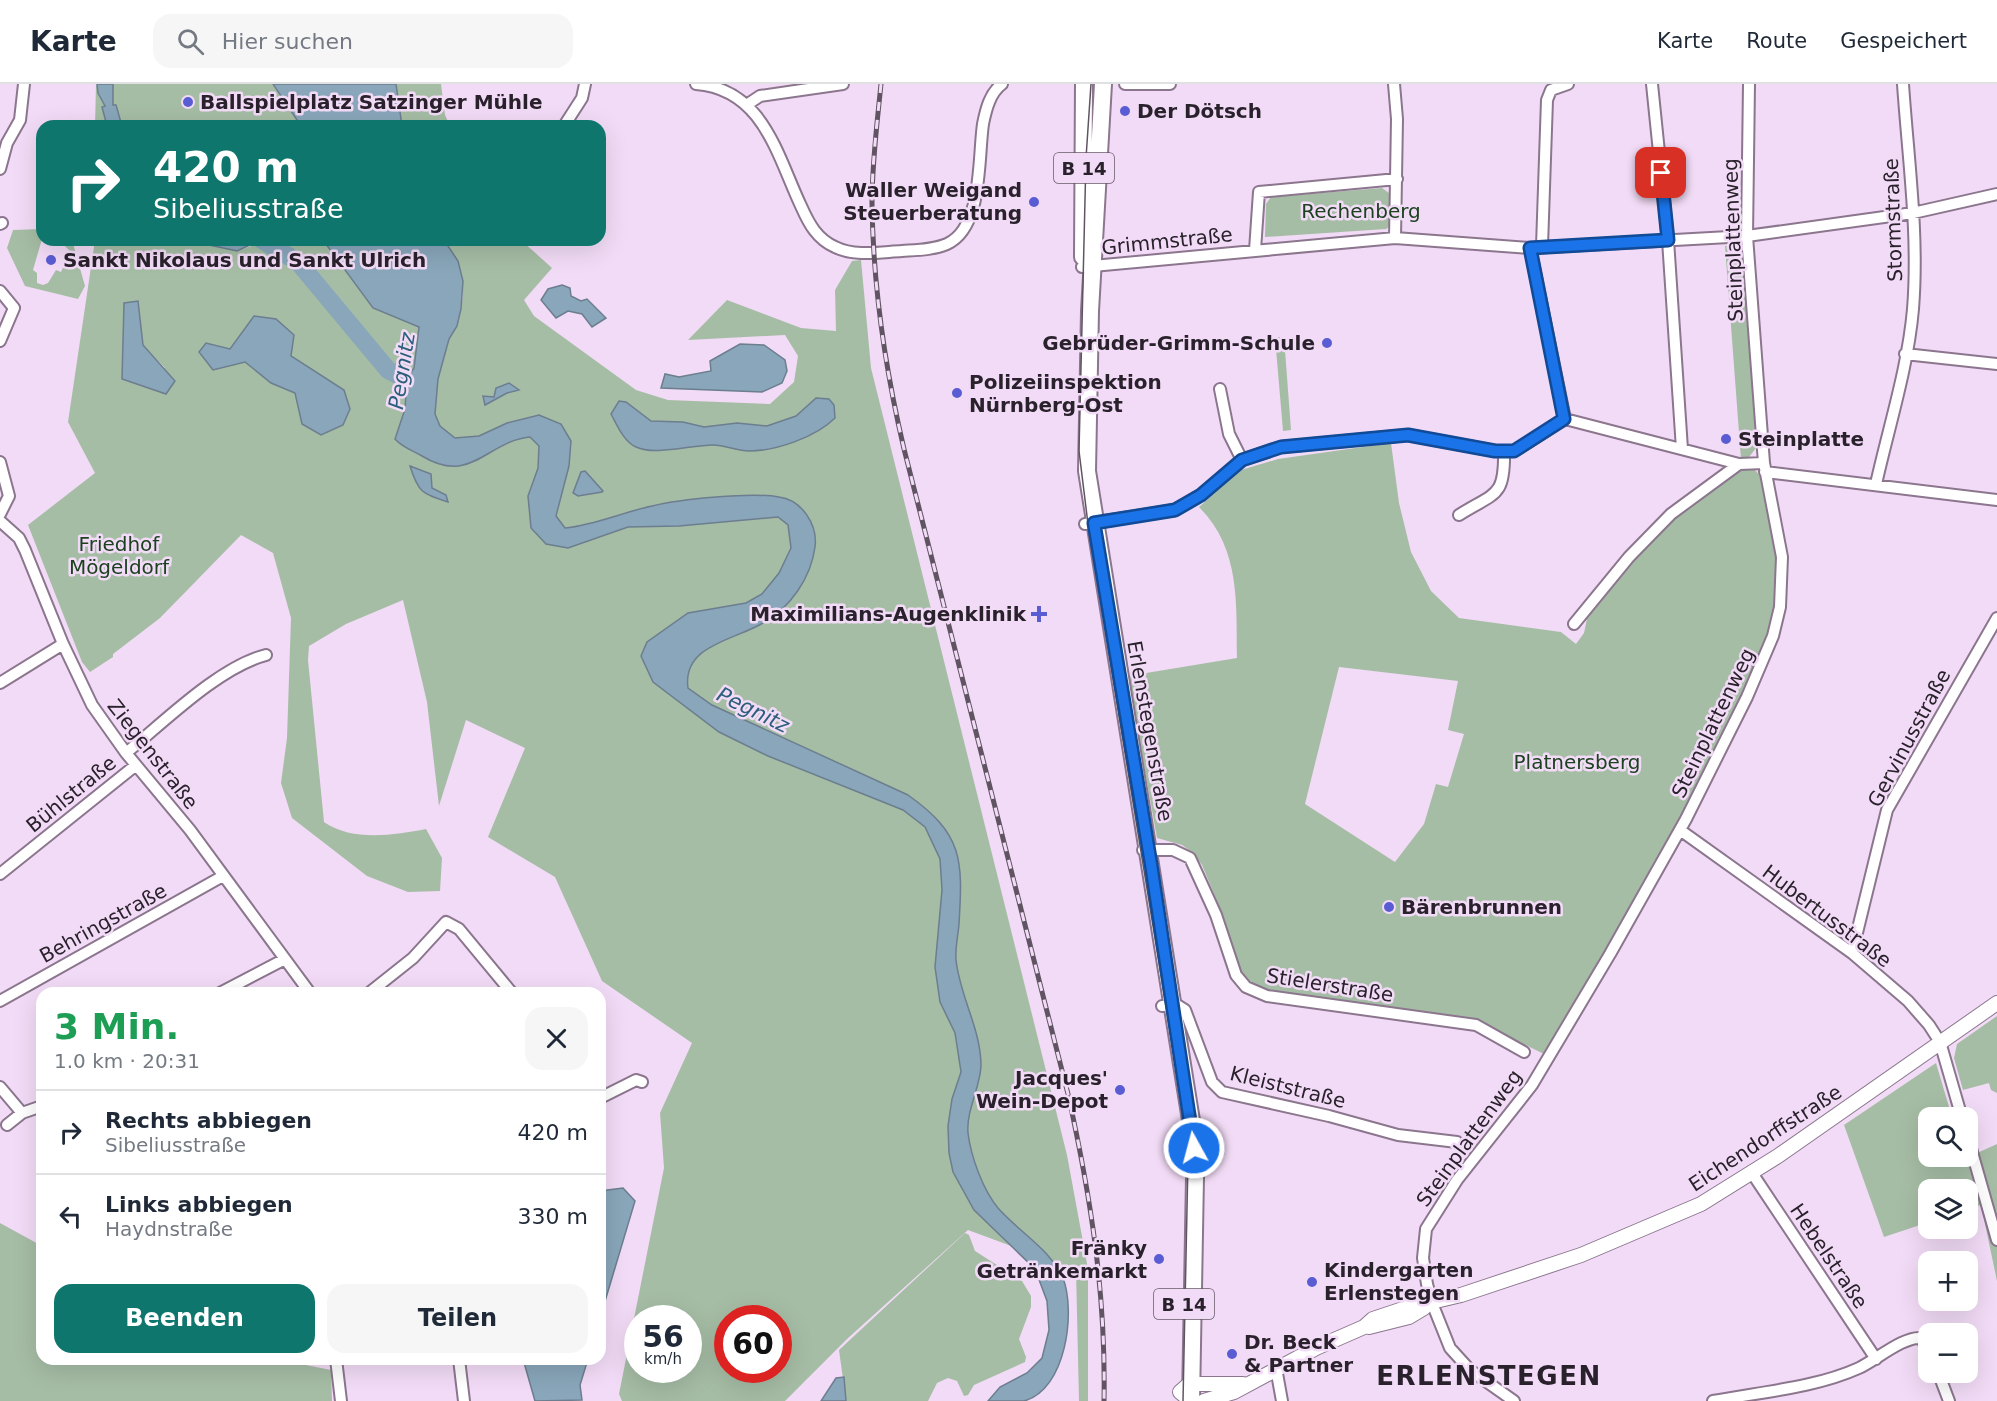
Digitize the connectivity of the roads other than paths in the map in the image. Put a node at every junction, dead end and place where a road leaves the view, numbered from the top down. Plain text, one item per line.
1 (24, 84) edge
2 (585, 84) edge
3 (696, 84) edge
4 (843, 84) edge
5 (1084, 84) edge
6 (1103, 84) edge
7 (1125, 84) edge
8 (1170, 84) edge
9 (1394, 84) edge
10 (1568, 84) edge
11 (1652, 84) edge
12 (1749, 84) edge
13 (1903, 84) edge
14 (998, 85) edge
15 (748, 104) junction
16 (568, 120) edge
17 (0, 169) edge
18 (1397, 179) junction
19 (1997, 194) edge
20 (1913, 213) junction
21 (1747, 236) junction
22 (1395, 238) junction
23 (1668, 240) junction
24 (1542, 246) junction
25 (1530, 248) junction
26 (1255, 250) junction
27 (1087, 266) junction
28 (0, 291) edge
29 (0, 341) edge
30 (1905, 354) junction
31 (1997, 364) edge
32 (1220, 389) dead end
33 (1564, 419) junction
34 (1682, 449) junction
35 (1504, 451) junction
36 (1242, 460) junction
37 (0, 462) edge
38 (1739, 464) junction
39 (1765, 468) junction
40 (1876, 484) junction
41 (1997, 500) edge
42 (0, 514) edge
43 (1460, 515) dead end
44 (0, 520) edge
45 (1089, 524) junction
46 (1997, 618) edge
47 (1574, 624) dead end
48 (63, 644) junction
49 (266, 655) dead end
50 (0, 684) edge
51 (126, 753) junction
52 (136, 765) junction
53 (1680, 830) junction
54 (1144, 850) junction
55 (0, 874) edge
56 (223, 876) junction
57 (1852, 953) junction
58 (285, 959) junction
59 (231, 987) edge
60 (306, 987) edge
61 (377, 987) edge
62 (508, 987) edge
63 (0, 1001) edge
64 (1997, 1003) edge
65 (1167, 1006) junction
66 (1940, 1042) junction
67 (1524, 1052) dead end
68 (642, 1082) dead end
69 (0, 1087) edge
70 (606, 1095) edge
71 (1959, 1107) edge
72 (36, 1108) edge
73 (22, 1113) junction
74 (7, 1125) dead end
75 (1457, 1142) dead end
76 (1976, 1167) edge
77 (1752, 1173) junction
78 (1997, 1240) edge
79 (1432, 1303) junction
80 (1918, 1338) edge
81 (1876, 1359) junction
82 (337, 1365) edge
83 (460, 1365) edge
84 (1276, 1368) junction
85 (1942, 1383) edge
86 (1245, 1384) junction
87 (1186, 1396) edge
88 (341, 1401) edge
89 (464, 1401) edge
90 (1204, 1401) edge
91 (1282, 1401) edge
92 (1514, 1401) edge
93 (1713, 1401) edge
94 (1949, 1401) edge

1 - 17 street
2 - 16 street
3 - 15 street
4 - 15 street
5 - 27 main road, Erlenstegenstraße / B 14
6 - 27 main road, Erlenstegenstraße / B 14
7 - 8 street
9 - 18 street
10 - 24 street
11 - 23 street
12 - 21 street, Steinplattenweg
13 - 20 street, Stormstraße
14 - 15 street
18 - 22 street
18 - 26 street, Grimmstraße
19 - 20 street, Grimmstraße
20 - 21 street, Grimmstraße
20 - 30 street, Stormstraße
21 - 23 street, Grimmstraße
21 - 39 street, Steinplattenweg
22 - 25 street, Grimmstraße
22 - 26 street, Grimmstraße
23 - 24 street, Grimmstraße
23 - 34 street
24 - 25 street, Grimmstraße
25 - 33 street
26 - 27 street, Grimmstraße
27 - 45 main road, Erlenstegenstraße / B 14
28 - 29 street
30 - 31 street
30 - 40 street, Stormstraße
32 - 36 street
33 - 34 street
33 - 35 street
34 - 38 street
35 - 36 street
35 - 43 street
36 - 45 street
37 - 42 street
38 - 39 street
38 - 47 street
39 - 40 street
39 - 53 street, Steinplattenweg
40 - 41 street
44 - 48 street, Ziegenstraße
45 - 54 main road, Erlenstegenstraße / B 14
46 - 57 street, Gervinusstraße
48 - 50 street
48 - 51 street, Ziegenstraße
49 - 51 street
51 - 52 street, Ziegenstraße
52 - 55 street, Bühlstraße
52 - 56 street, Ziegenstraße
53 - 57 street, Hubertusstraße
53 - 79 street, Steinplattenweg
54 - 65 main road, Erlenstegenstraße / B 14
54 - 67 street, Stielerstraße
56 - 58 street, Ziegenstraße
56 - 63 street, Behringstraße
57 - 66 street, Hubertusstraße
58 - 59 street
58 - 60 street, Ziegenstraße
61 - 62 street
64 - 66 street, Eichendorffstraße
65 - 75 street, Kleiststraße
65 - 87 main road, Erlenstegenstraße / B 14
66 - 71 street, Hubertusstraße
66 - 77 street, Eichendorffstraße
68 - 70 street
69 - 73 street
72 - 73 street
73 - 74 street
76 - 78 street
77 - 79 street, Eichendorffstraße
77 - 81 street, Hebelstraße
79 - 84 street, Eichendorffstraße
79 - 92 street, Steinplattenweg
80 - 81 street
81 - 93 street
82 - 88 street
83 - 89 street
84 - 86 street, Eichendorffstraße
84 - 91 street
85 - 94 street
86 - 87 street, Eichendorffstraße
86 - 90 street, Eichendorffstraße

